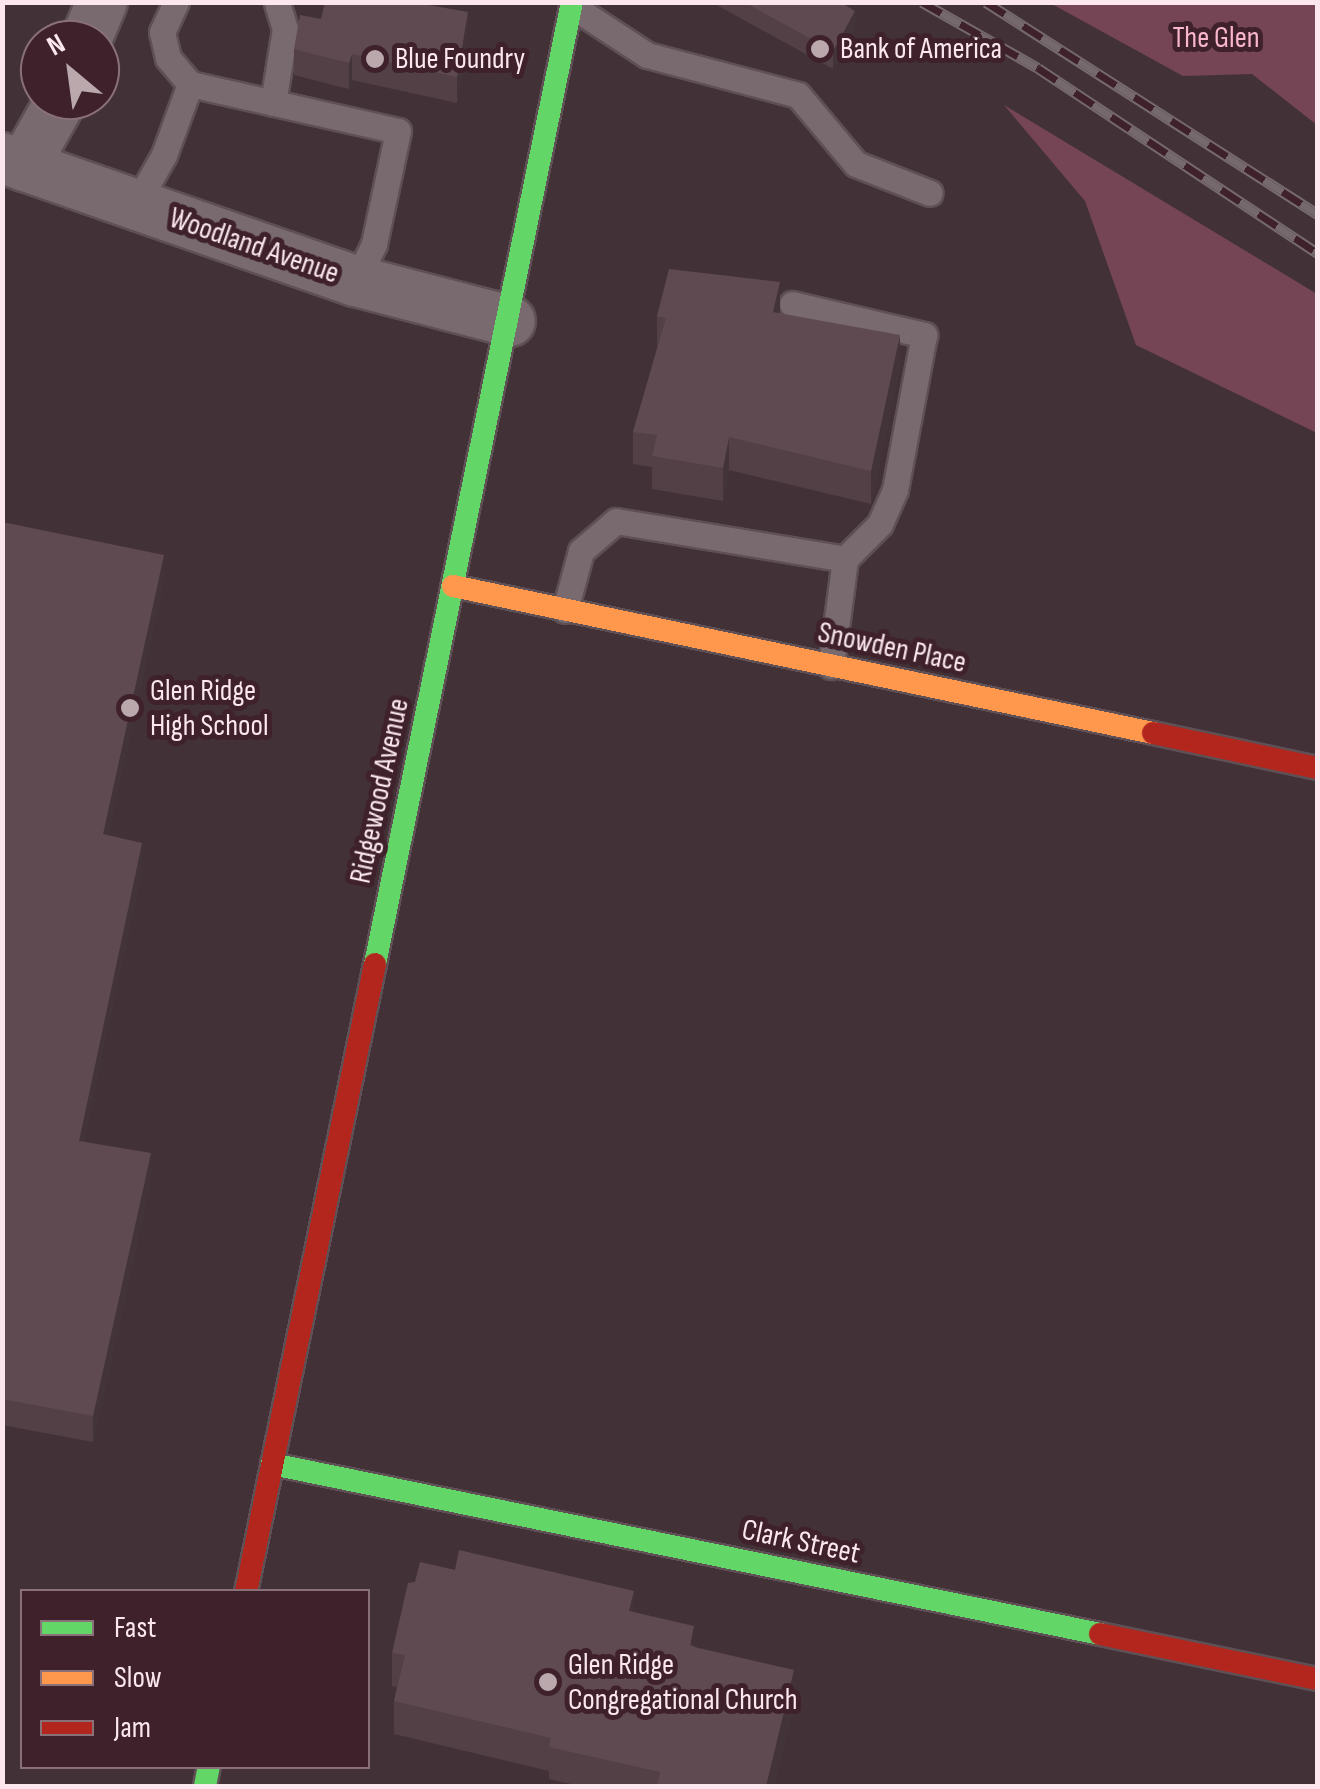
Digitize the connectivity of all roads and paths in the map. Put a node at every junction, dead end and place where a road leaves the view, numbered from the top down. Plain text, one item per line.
1 (176, 2) edge
2 (277, 2) edge
3 (568, 4) edge
4 (190, 84) junction
5 (273, 103) junction
6 (46, 120) edge
7 (13, 162) edge
8 (930, 194) dead end
9 (135, 206) junction
10 (356, 281) junction
11 (792, 304) dead end
12 (510, 321) junction
13 (844, 558) junction
14 (454, 586) junction
15 (565, 610) junction
16 (831, 666) junction
17 (1318, 768) edge
18 (272, 1464) junction
19 (247, 1589) edge
20 (1318, 1679) edge

1 - 4 lane
2 - 5 lane
3 - 8 lane
3 - 12 street, Ridgewood Avenue
4 - 5 lane
4 - 9 lane
5 - 10 lane
6 - 7 street
7 - 9 street, Woodland Avenue
9 - 10 street, Woodland Avenue
10 - 12 street, Woodland Avenue
11 - 13 lane
12 - 14 street, Ridgewood Avenue
13 - 15 lane
13 - 16 lane
14 - 15 street, Snowden Place
14 - 18 street, Ridgewood Avenue
15 - 16 street, Snowden Place
16 - 17 street, Snowden Place
18 - 19 street, Ridgewood Avenue
18 - 20 street, Clark Street

